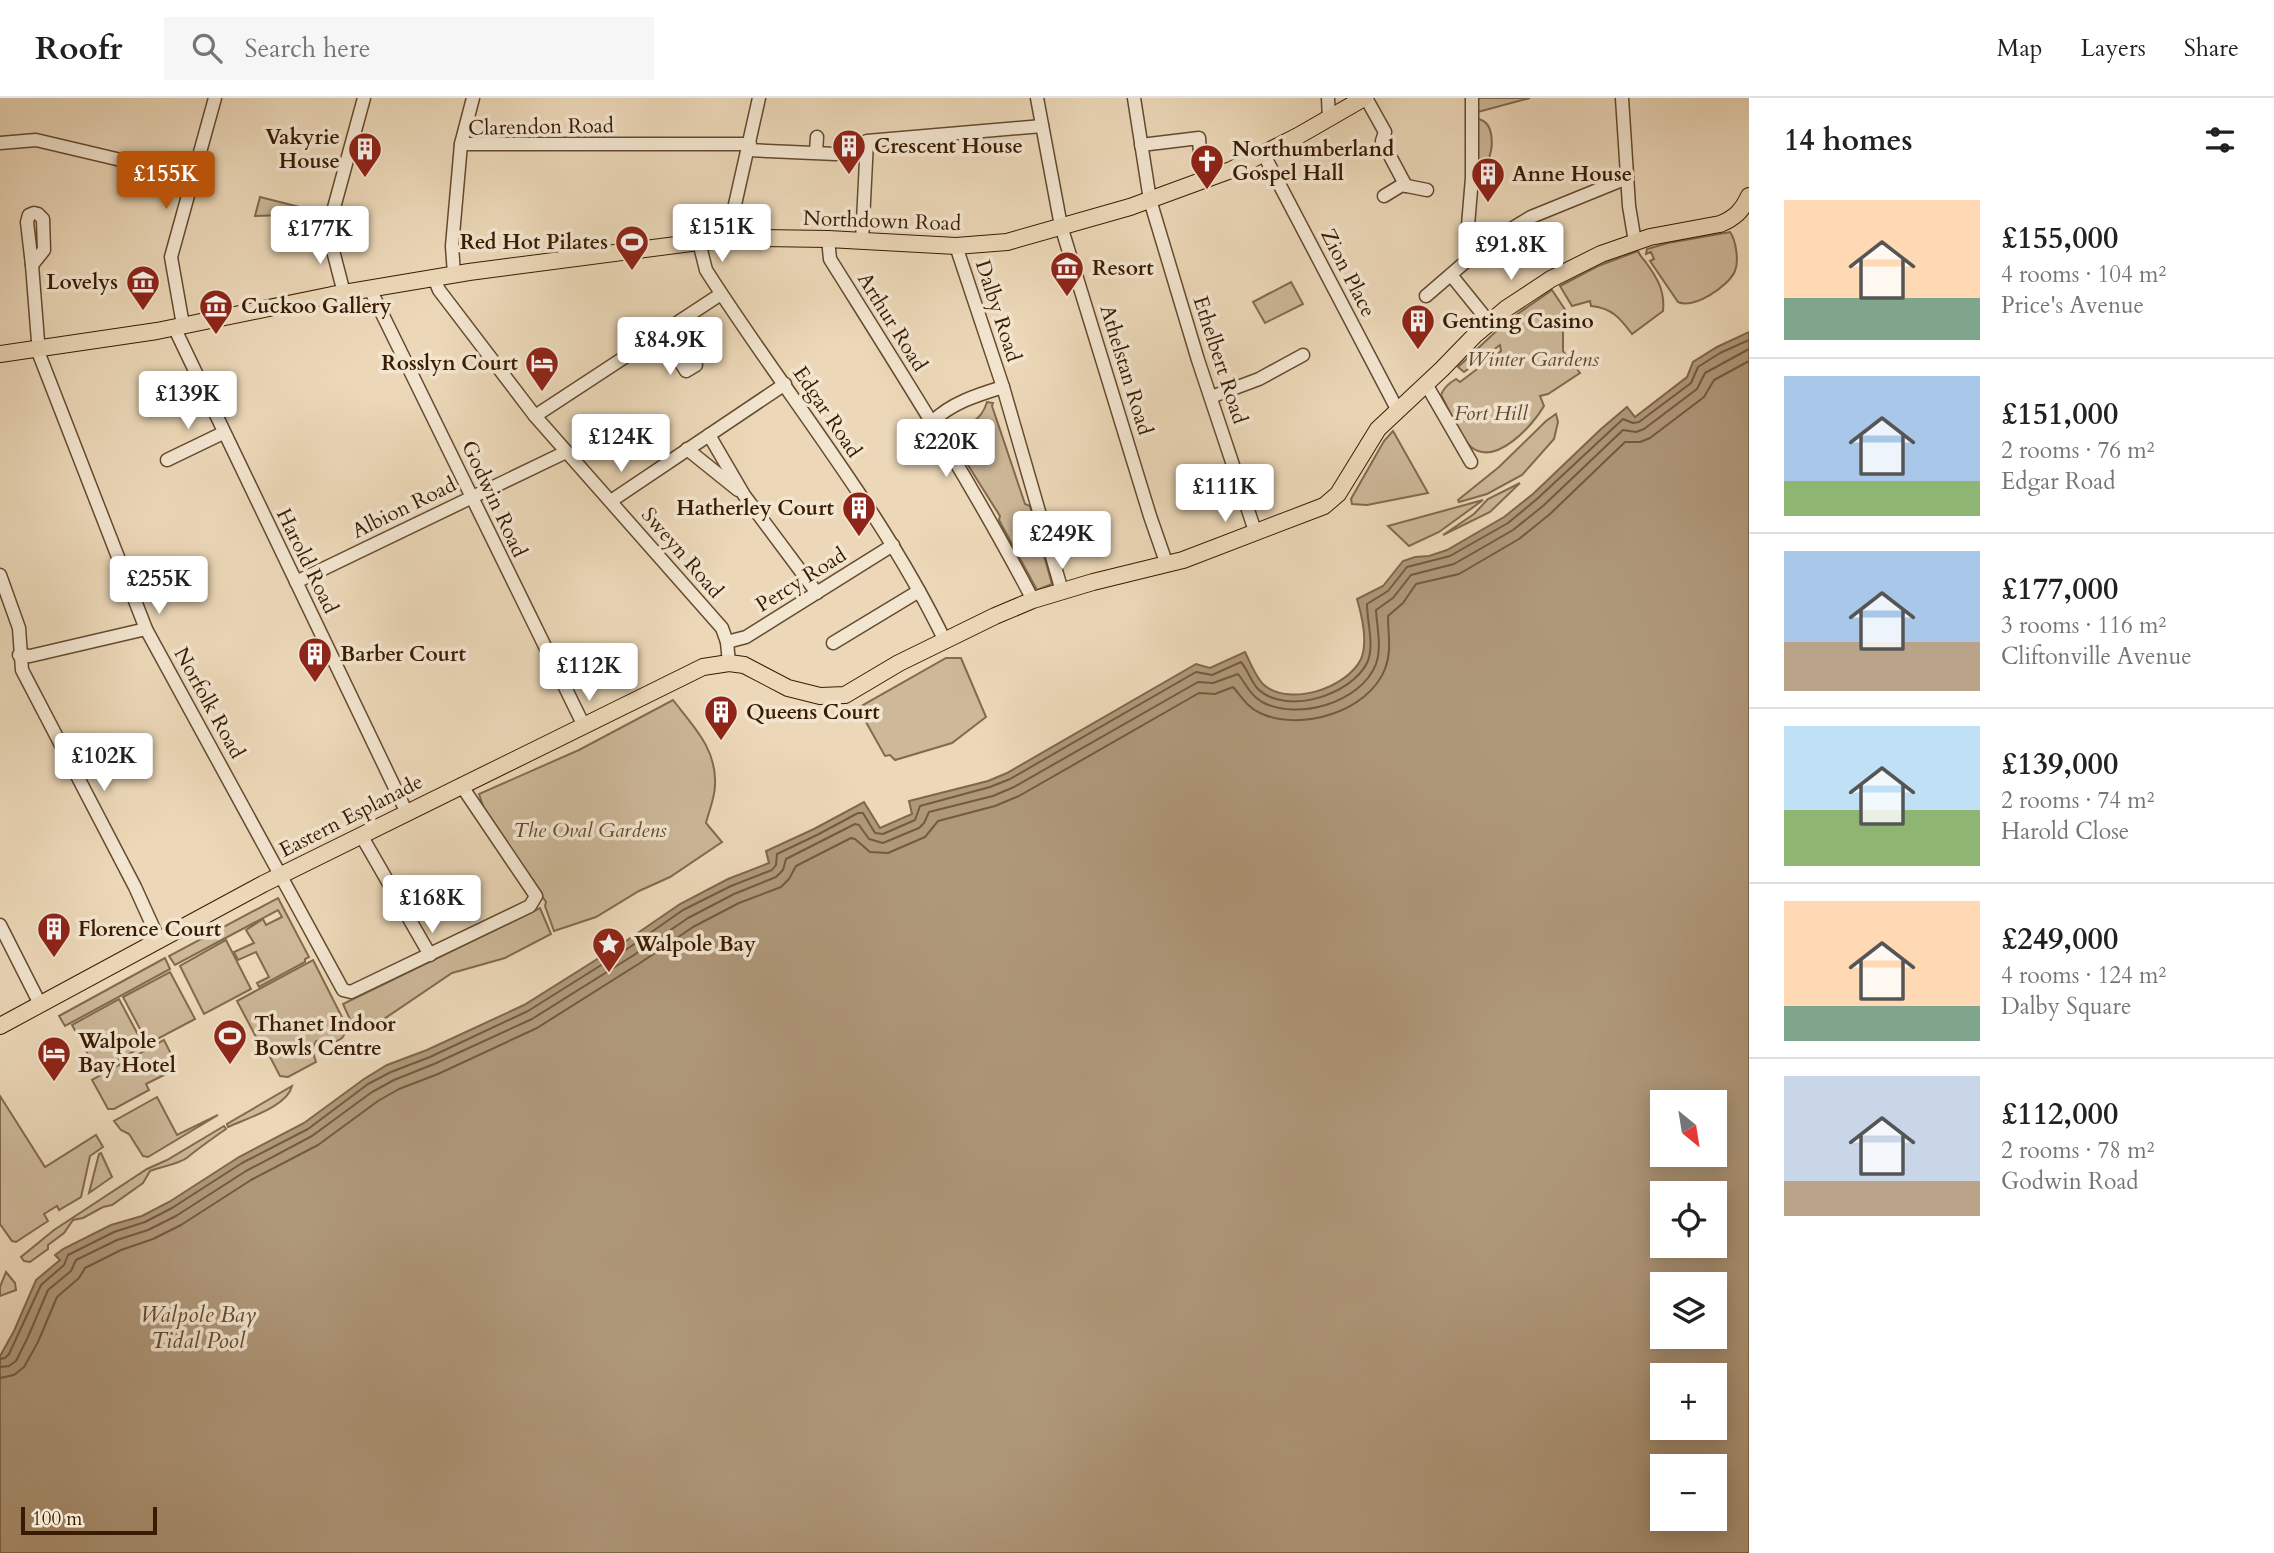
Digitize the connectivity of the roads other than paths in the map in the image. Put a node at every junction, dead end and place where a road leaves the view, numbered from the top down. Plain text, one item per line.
1 (215, 98) edge
2 (364, 98) edge
3 (473, 98) edge
4 (759, 98) edge
5 (1037, 98) edge
6 (1134, 98) edge
7 (1328, 98) edge
8 (1365, 98) edge
9 (1472, 98) edge
10 (1622, 98) edge
11 (1329, 119) junction
12 (1042, 126) junction
13 (817, 137) dead end
14 (0, 143) edge
15 (461, 144) junction
16 (1141, 145) junction
17 (749, 147) junction
18 (817, 152) junction
19 (836, 154) dead end
20 (1200, 154) dead end
21 (1264, 155) junction
22 (193, 177) junction
23 (1627, 178) junction
24 (1406, 186) junction
25 (1427, 190) dead end
26 (1384, 196) dead end
27 (1748, 198) edge
28 (1150, 200) junction
29 (1061, 226) junction
30 (1467, 237) dead end
31 (828, 239) junction
32 (727, 240) junction
33 (862, 241) junction
34 (699, 242) junction
35 (1635, 242) junction
36 (956, 246) junction
37 (32, 265) dead end
38 (454, 274) junction
39 (1451, 275) junction
40 (433, 278) junction
41 (370, 289) junction
42 (344, 293) junction
43 (721, 294) junction
44 (1426, 296) dead end
45 (1489, 322) junction
46 (179, 326) junction
47 (662, 333) junction
48 (40, 347) junction
49 (0, 354) edge
50 (1303, 355) dead end
51 (696, 365) dead end
52 (785, 384) junction
53 (1426, 384) junction
54 (1003, 387) junction
55 (1211, 397) junction
56 (1397, 409) junction
57 (535, 416) junction
58 (932, 422) junction
59 (223, 433) junction
60 (709, 435) junction
61 (687, 449) junction
62 (566, 452) junction
63 (167, 460) dead end
64 (1471, 462) dead end
65 (744, 495) junction
66 (473, 496) junction
67 (611, 501) junction
68 (1255, 531) junction
69 (893, 545) junction
70 (1167, 565) junction
71 (0, 575) edge
72 (296, 582) junction
73 (919, 591) junction
74 (1062, 591) junction
75 (817, 593) junction
76 (1033, 600) junction
77 (146, 629) junction
78 (945, 641) junction
79 (727, 642) junction
80 (833, 643) dead end
81 (19, 655) junction
82 (729, 663) junction
83 (583, 726) junction
84 (461, 785) junction
85 (406, 811) junction
86 (361, 835) junction
87 (281, 875) junction
88 (0, 925) edge
89 (159, 940) junction
90 (429, 955) junction
91 (40, 1004) junction
92 (0, 1026) edge

1 - 22 street, Harold Road
2 - 42 street
3 - 15 street
4 - 17 street
5 - 12 street, Athelstan Road
6 - 16 street, Ethelbert Road
7 - 11 street
8 - 11 main road, Northdown Road
8 - 24 street
9 - 30 street
10 - 23 street
11 - 21 main road, Northdown Road
12 - 29 street, Athelstan Road
12 - 33 street
13 - 18 street
14 - 22 street
15 - 17 street, Clarendon Road
15 - 38 street, Clarendon Road
16 - 20 street
16 - 28 street, Ethelbert Road
17 - 18 street, Clarendon Road
17 - 32 street
18 - 19 street, Clarendon Road
21 - 28 main road, Northdown Road
21 - 56 street, Zion Place
22 - 46 street, Harold Road
23 - 35 street
23 - 39 street
24 - 25 street
24 - 26 street
27 - 35 main road
28 - 29 main road, Northdown Road
28 - 55 street, Ethelbert Road
29 - 36 main road, Northdown Road
29 - 70 street, Athelstan Road
31 - 32 main road, Northdown Road
31 - 33 main road, Northdown Road
31 - 58 street, Arthur Road
32 - 34 main road, Northdown Road
33 - 36 main road, Northdown Road
34 - 38 main road, Northdown Road
34 - 43 street, Edgar Road
35 - 45 main road
36 - 54 street, Dalby Road
37 - 48 street, Norfolk Road
38 - 40 main road, Northdown Road
39 - 44 street
39 - 45 street
40 - 41 main road, Northdown Road
40 - 57 street, Sweyn Road
41 - 42 main road, Northdown Road
41 - 66 street, Godwin Road
42 - 46 main road, Northdown Road
43 - 47 street
43 - 52 street, Edgar Road
45 - 53 main road
46 - 48 main road, Northdown Road
46 - 59 street, Harold Road
47 - 51 street
47 - 57 street
48 - 49 main road, Northdown Road
48 - 77 street, Norfolk Road
50 - 55 street
52 - 60 street
52 - 69 street, Edgar Road
53 - 56 main road
53 - 64 street
54 - 58 street
54 - 74 street, Dalby Road
55 - 68 street, Ethelbert Road
56 - 68 main road
57 - 62 street, Sweyn Road
58 - 76 street, Arthur Road
59 - 63 street
59 - 72 street, Harold Road
60 - 61 street
60 - 65 street
61 - 65 street
61 - 67 street
62 - 66 street, Albion Road
62 - 67 street, Sweyn Road
65 - 75 street
66 - 72 street, Albion Road
66 - 83 street, Godwin Road
67 - 79 street, Sweyn Road
68 - 70 main road
69 - 73 street, Edgar Road
69 - 75 street, Percy Road
70 - 74 main road
71 - 81 street
72 - 85 street, Harold Road
73 - 78 street, Edgar Road
73 - 80 street
74 - 76 main road
75 - 79 street, Percy Road
76 - 78 main road
77 - 81 street
77 - 87 street, Norfolk Road
78 - 82 main road
79 - 82 street, Sweyn Road
81 - 89 street
82 - 83 main road, Eastern Esplanade
83 - 84 main road, Eastern Esplanade
84 - 85 main road, Eastern Esplanade
84 - 90 street
85 - 86 main road, Eastern Esplanade
86 - 87 main road, Eastern Esplanade
86 - 90 street
87 - 89 main road, Eastern Esplanade
87 - 90 street, Norfolk Road
88 - 91 street
89 - 91 main road, Eastern Esplanade
91 - 92 main road, Eastern Esplanade

